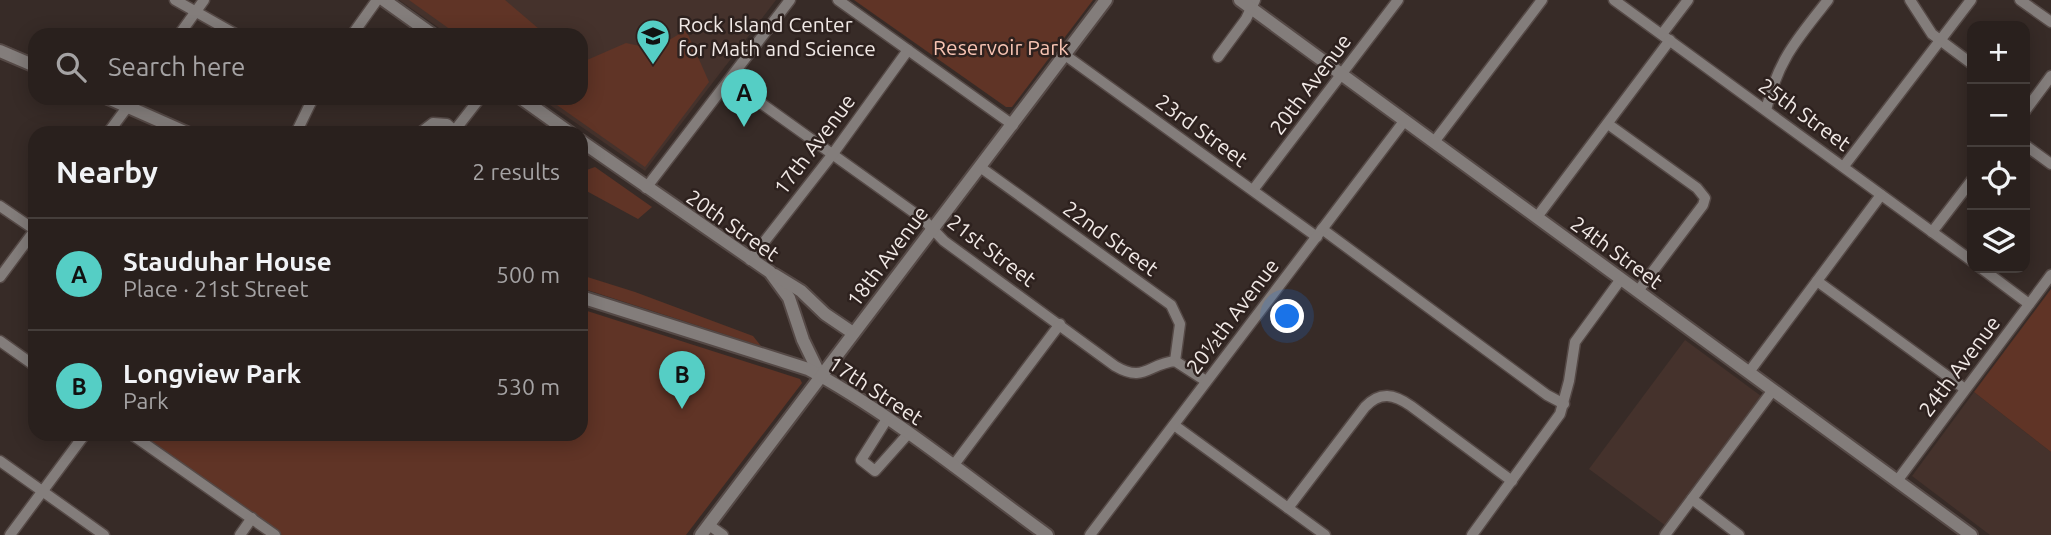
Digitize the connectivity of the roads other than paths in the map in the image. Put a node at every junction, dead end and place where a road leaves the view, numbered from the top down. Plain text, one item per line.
1 (175, 0) edge
2 (204, 0) edge
3 (377, 0) edge
4 (384, 0) edge
5 (790, 0) edge
6 (838, 0) edge
7 (1106, 0) edge
8 (1240, 0) edge
9 (1398, 0) edge
10 (1542, 0) edge
11 (1615, 0) edge
12 (1688, 0) edge
13 (1828, 0) edge
14 (1910, 0) edge
15 (1971, 0) edge
16 (2020, 0) edge
17 (1253, 4) edge
18 (196, 12) junction
19 (2051, 22) edge
20 (184, 28) edge
21 (225, 28) edge
22 (357, 28) edge
23 (423, 28) edge
24 (1666, 37) junction
25 (1940, 41) junction
26 (908, 50) junction
27 (0, 51) edge
28 (1065, 55) junction
29 (1218, 57) dead end
30 (1967, 60) edge
31 (28, 63) edge
32 (1341, 74) junction
33 (2051, 76) edge
34 (730, 81) junction
35 (2030, 104) edge
36 (129, 105) edge
37 (136, 105) edge
38 (310, 105) edge
39 (475, 105) edge
40 (531, 105) edge
41 (1766, 110) junction
42 (1405, 120) junction
43 (1608, 124) junction
44 (1013, 125) junction
45 (113, 126) edge
46 (174, 126) edge
47 (299, 126) edge
48 (429, 126) edge
49 (449, 126) edge
50 (460, 126) edge
51 (560, 126) edge
52 (1434, 142) junction
53 (588, 146) edge
54 (2028, 147) edge
55 (832, 155) junction
56 (2051, 164) edge
57 (1844, 166) junction
58 (981, 167) junction
59 (1967, 187) edge
60 (646, 188) junction
61 (1253, 190) junction
62 (1881, 195) junction
63 (0, 206) edge
64 (1537, 217) junction
65 (28, 225) edge
66 (932, 228) junction
67 (1933, 232) junction
68 (1320, 233) junction
69 (28, 239) edge
70 (1967, 257) edge
71 (750, 260) junction
72 (770, 272) junction
73 (1988, 273) edge
74 (2051, 275) edge
75 (0, 277) edge
76 (1621, 279) junction
77 (1817, 281) junction
78 (1638, 291) junction
79 (588, 299) edge
80 (2029, 304) junction
81 (1060, 324) junction
82 (853, 333) junction
83 (0, 341) edge
84 (28, 361) edge
85 (1175, 362) junction
86 (1749, 372) junction
87 (820, 376) junction
88 (1206, 381) junction
89 (1965, 388) junction
90 (1773, 390) junction
91 (1564, 404) junction
92 (887, 419) junction
93 (1174, 425) junction
94 (908, 434) junction
95 (80, 441) edge
96 (141, 441) edge
97 (0, 461) edge
98 (953, 466) junction
99 (1512, 481) junction
100 (1897, 481) junction
101 (42, 491) junction
102 (1692, 499) junction
103 (1288, 508) junction
104 (252, 518) junction
105 (705, 530) edge
106 (10, 535) edge
107 (104, 535) edge
108 (240, 535) edge
109 (275, 535) edge
110 (723, 535) edge
111 (1047, 535) edge
112 (1090, 535) edge
113 (1325, 535) edge
114 (1472, 535) edge
115 (1665, 535) edge
116 (1739, 535) edge
117 (1971, 535) edge

1 - 18 street
2 - 18 street
3 - 22 street
4 - 23 street
5 - 34 street
6 - 26 street
7 - 28 street, 18th Avenue
8 - 17 street, 24th Street
9 - 32 street, 20th Avenue
10 - 52 street
11 - 24 street, 25th Street
12 - 24 street
13 - 41 street
14 - 25 street
15 - 25 street
16 - 19 street
17 - 29 street
17 - 32 street, 24th Street
18 - 20 street
18 - 21 street
24 - 41 street, 25th Street
24 - 43 street
25 - 30 street
25 - 57 street
26 - 44 street
26 - 55 street, 17th Avenue
27 - 31 street
28 - 44 street, 18th Avenue
28 - 61 street, 23rd Street
32 - 42 street, 24th Street
32 - 61 street, 20th Avenue
33 - 35 street
34 - 55 street, 21st Street
34 - 60 street
36 - 45 street
37 - 46 street
38 - 47 street
39 - 50 street
40 - 51 street
41 - 57 street, 25th Street
42 - 52 street, 24th Street
42 - 68 street, 20½th Avenue
43 - 64 street
43 - 78 street
44 - 58 street, 18th Avenue
48 - 49 street
52 - 64 street, 24th Street
53 - 60 street, 20th Street
54 - 56 street
55 - 66 street, 21st Street
55 - 71 street, 17th Avenue
57 - 62 street, 25th Street
58 - 66 street, 18th Avenue
58 - 85 street, 22nd Street
59 - 67 street
60 - 71 street, 20th Street
61 - 68 street, 23rd Street
62 - 67 street, 25th Street
62 - 77 street
63 - 65 street
64 - 76 street, 24th Street
66 - 81 street, 21st Street
66 - 82 street, 18th Avenue
67 - 70 street, 25th Street
68 - 88 street, 20½th Avenue
68 - 91 street, 23rd Street
69 - 75 street
71 - 72 street, 20th Street
72 - 82 street
72 - 87 street, 20th Street
73 - 80 street
74 - 80 street, 24th Avenue
76 - 78 street, 24th Street
76 - 91 street
77 - 86 street
77 - 89 street
78 - 86 street, 24th Street
79 - 87 street, 17th Street
80 - 89 street, 24th Avenue
81 - 85 street, 21st Street
81 - 98 street
82 - 87 street, 18th Avenue
83 - 84 street
85 - 88 street
86 - 90 street, 24th Street
87 - 92 street, 17th Street
87 - 105 street, 18th Avenue
88 - 93 street, 20½th Avenue
89 - 100 street, 24th Avenue
90 - 100 street, 24th Street
90 - 102 street
91 - 99 street
92 - 94 street, 17th Street
92 - 94 street
93 - 103 street
93 - 112 street, 20½th Avenue
94 - 98 street, 17th Street
95 - 101 street
96 - 104 street
97 - 101 street
98 - 111 street, 17th Street
99 - 103 street
99 - 114 street
100 - 117 street, 24th Street
101 - 106 street
101 - 107 street
102 - 115 street
102 - 116 street
103 - 113 street
104 - 108 street
104 - 109 street
105 - 110 street

